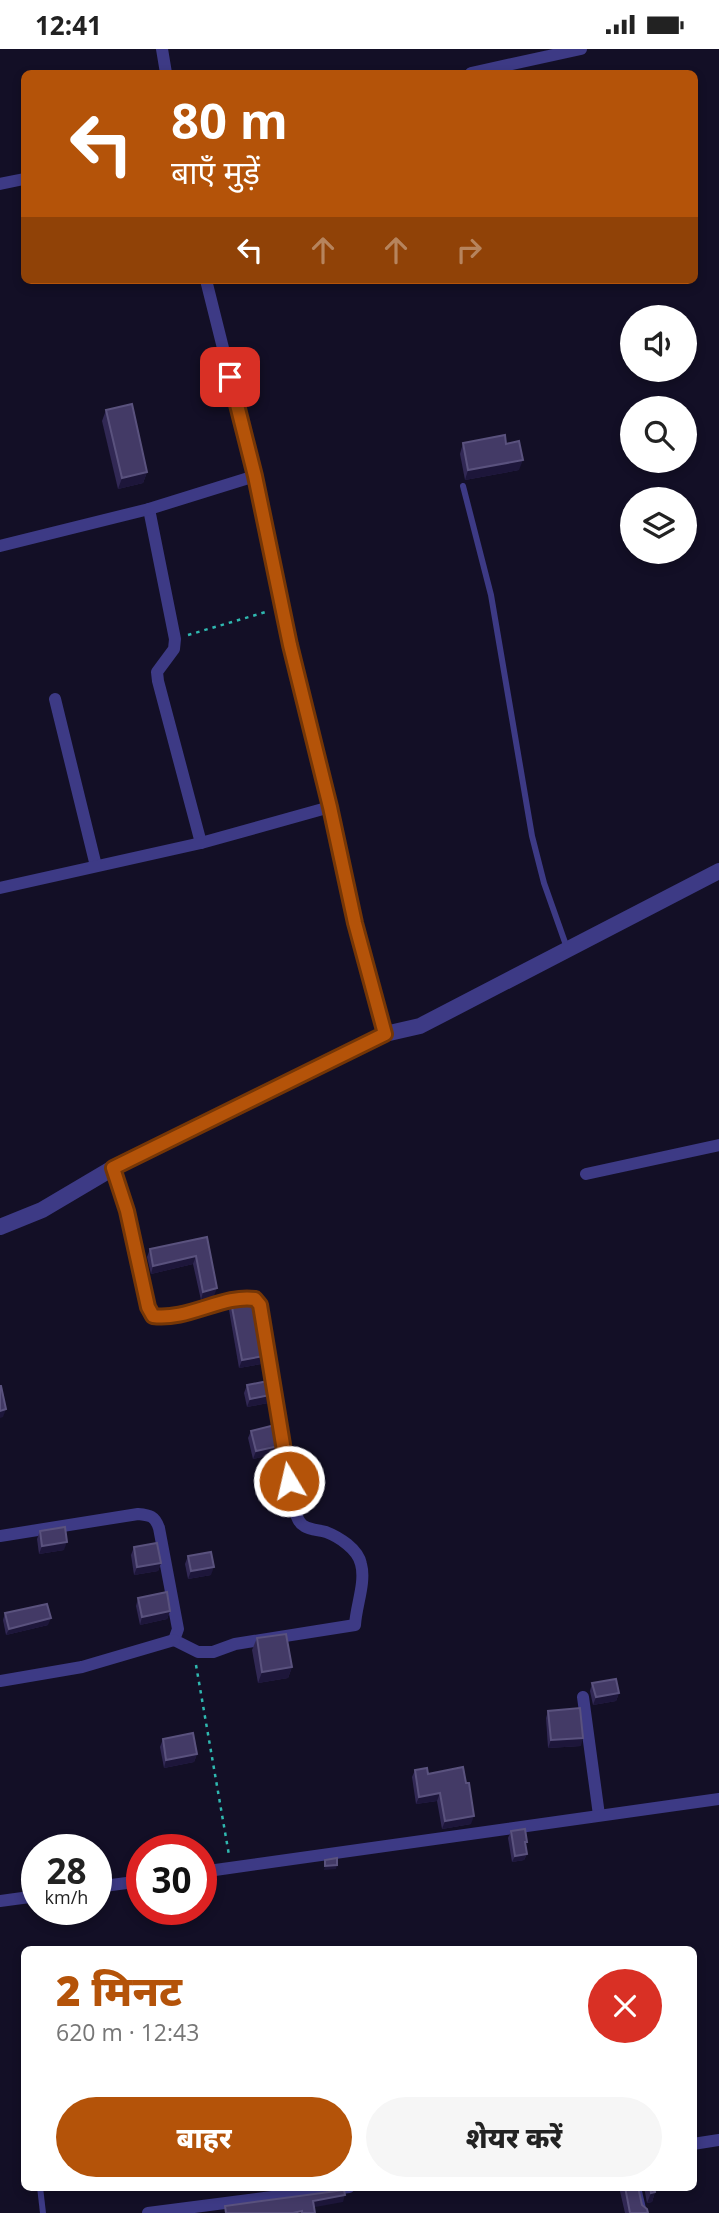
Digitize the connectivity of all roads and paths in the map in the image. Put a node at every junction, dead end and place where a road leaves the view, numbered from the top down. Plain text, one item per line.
1 (162, 49) edge
2 (581, 49) edge
3 (166, 70) edge
4 (485, 70) edge
5 (21, 180) edge
6 (0, 184) edge
7 (207, 284) edge
8 (255, 476) junction
9 (463, 486) dead end
10 (149, 509) junction
11 (0, 545) edge
12 (282, 607) junction
13 (175, 639) junction
14 (55, 699) dead end
15 (330, 807) junction
16 (201, 843) junction
17 (96, 866) junction
18 (719, 871) edge
19 (0, 874) edge
20 (2, 887) edge
21 (568, 948) junction
22 (385, 1034) junction
23 (719, 1145) edge
24 (113, 1168) junction
25 (586, 1174) dead end
26 (0, 1227) edge
27 (0, 1537) edge
28 (174, 1640) junction
29 (193, 1649) junction
30 (0, 1681) edge
31 (583, 1696) dead end
32 (719, 1799) edge
33 (599, 1815) junction
34 (232, 1868) junction
35 (217, 1870) edge
36 (21, 1898) edge
37 (0, 1901) edge
38 (719, 2140) edge
39 (697, 2143) edge
40 (40, 2191) edge
41 (318, 2191) edge
42 (639, 2191) edge
43 (43, 2213) edge
44 (148, 2213) edge
45 (644, 2213) edge

1 - 3 street
2 - 4 street
5 - 6 street
7 - 8 street
8 - 10 street
8 - 12 street
9 - 21 lane
10 - 11 street
10 - 13 street
12 - 13 path
12 - 15 street
13 - 16 street
14 - 17 street
15 - 16 street
15 - 22 street
16 - 17 street
17 - 20 street
18 - 21 street
19 - 20 street
21 - 22 street
22 - 24 street
23 - 25 street
24 - 26 street
24 - 29 street
27 - 28 street
28 - 29 street
28 - 30 street
29 - 34 path
31 - 33 street
32 - 33 street
33 - 34 street
34 - 35 street
36 - 37 street
38 - 39 street
40 - 43 lane
41 - 44 street
42 - 45 lane

